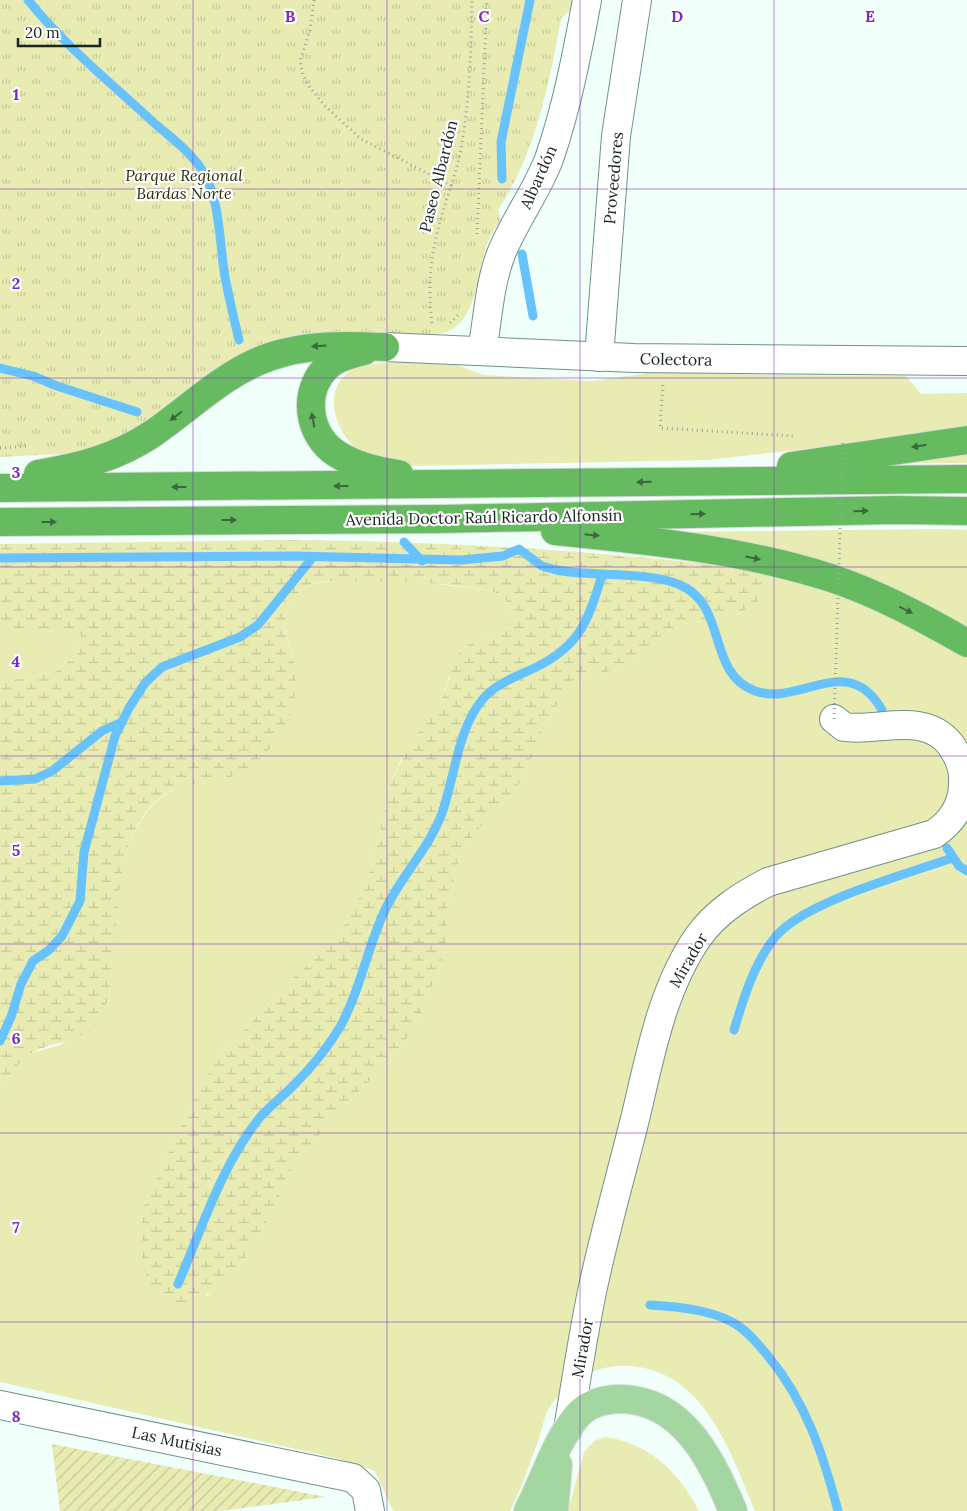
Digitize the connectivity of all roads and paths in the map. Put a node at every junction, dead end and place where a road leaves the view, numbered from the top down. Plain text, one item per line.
1 (314, 0) edge
2 (472, 0) edge
3 (487, 0) edge
4 (587, 0) edge
5 (637, 0) edge
6 (452, 186) junction
7 (481, 234) dead end
8 (463, 306) dead end
9 (448, 324) dead end
10 (432, 328) dead end
11 (386, 347) junction
12 (482, 352) junction
13 (599, 357) junction
14 (967, 361) edge
15 (663, 380) dead end
16 (795, 436) dead end
17 (834, 438) dead end
18 (967, 440) edge
19 (0, 479) edge
20 (967, 479) edge
21 (693, 481) junction
22 (460, 485) junction
23 (0, 488) edge
24 (967, 512) edge
25 (439, 519) junction
26 (0, 522) edge
27 (967, 643) edge
28 (834, 719) joint
29 (0, 1405) edge
30 (564, 1436) junction
31 (370, 1511) edge
32 (528, 1511) edge
33 (554, 1511) edge
34 (733, 1511) edge

1 - 6 path
2 - 6 path, Paseo Albardón
3 - 7 path
4 - 12 street, Albardón
5 - 13 street, Proveedores
6 - 10 path, Paseo Albardón
8 - 9 path
11 - 12 street, Colectora
11 -> 19 highway
22 -> 11 highway
12 - 13 street, Colectora
13 - 14 street, Colectora
15 - 16 path
17 - 28 path, bridge
18 -> 21 highway
20 - 21 highway, Avenida Doctor Raúl Ricardo Alfonsín
21 -> 22 highway, Avenida Doctor Raúl Ricardo Alfonsín
22 -> 23 highway, Avenida Doctor Raúl Ricardo Alfonsín
25 -> 24 highway, Avenida Doctor Raúl Ricardo Alfonsín
26 -> 25 highway, Avenida Doctor Raúl Ricardo Alfonsín
25 -> 27 highway
28 - 30 street, Mirador
29 - 31 street, Las Mutisias
30 - 32 main road
30 - 33 main road
30 - 34 main road

